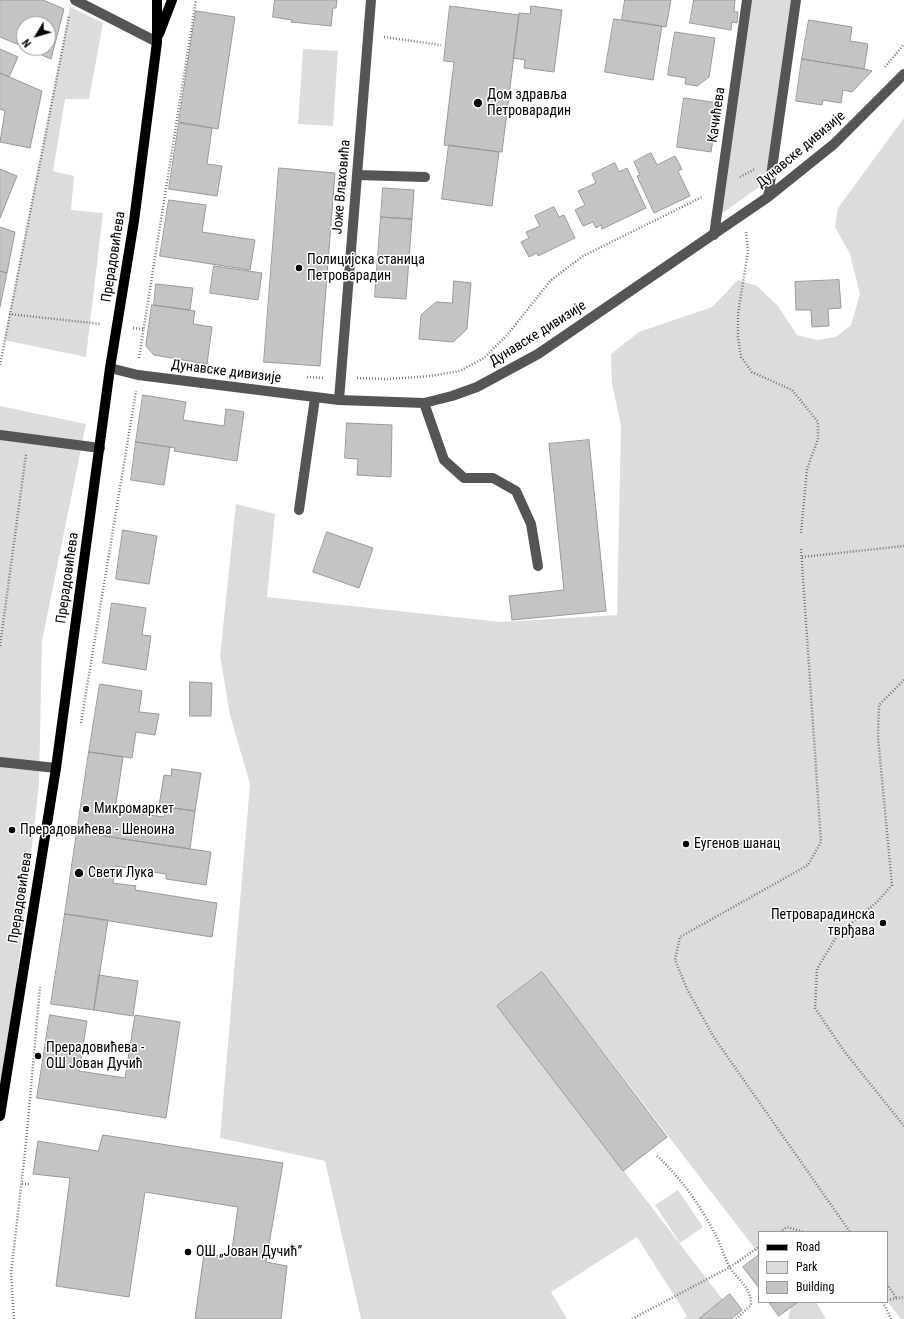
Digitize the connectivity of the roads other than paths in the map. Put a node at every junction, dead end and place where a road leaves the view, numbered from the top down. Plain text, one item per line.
1 (157, 0) edge
2 (172, 0) edge
3 (371, 0) edge
4 (747, 0) edge
5 (796, 0) edge
6 (78, 1) edge
7 (157, 42) junction
8 (904, 74) edge
9 (358, 175) junction
10 (425, 177) dead end
11 (768, 197) junction
12 (714, 235) junction
13 (110, 368) junction
14 (315, 398) junction
15 (339, 400) junction
16 (424, 403) junction
17 (0, 435) edge
18 (100, 448) junction
19 (299, 510) dead end
20 (538, 566) dead end
21 (0, 762) edge
22 (56, 768) junction
23 (0, 1116) edge

1 - 7 main road, Прерадовићева
2 - 7 main road, Прерадовићева
3 - 9 street, Јоже Влаховића
4 - 12 street, Качићева
5 - 11 street
6 - 7 street
7 - 13 main road, Прерадовићева
8 - 11 street, Дунавске дивизије
9 - 10 street
9 - 15 street, Јоже Влаховића
11 - 12 street, Дунавске дивизије
12 - 16 street, Дунавске дивизије
13 - 14 street, Дунавске дивизије
13 - 18 main road, Прерадовићева
14 - 15 street, Дунавске дивизије
14 - 19 street
15 - 16 street, Дунавске дивизије
16 - 20 street
17 - 18 street
18 - 22 main road, Прерадовићева
21 - 22 street
22 - 23 main road, Прерадовићева

